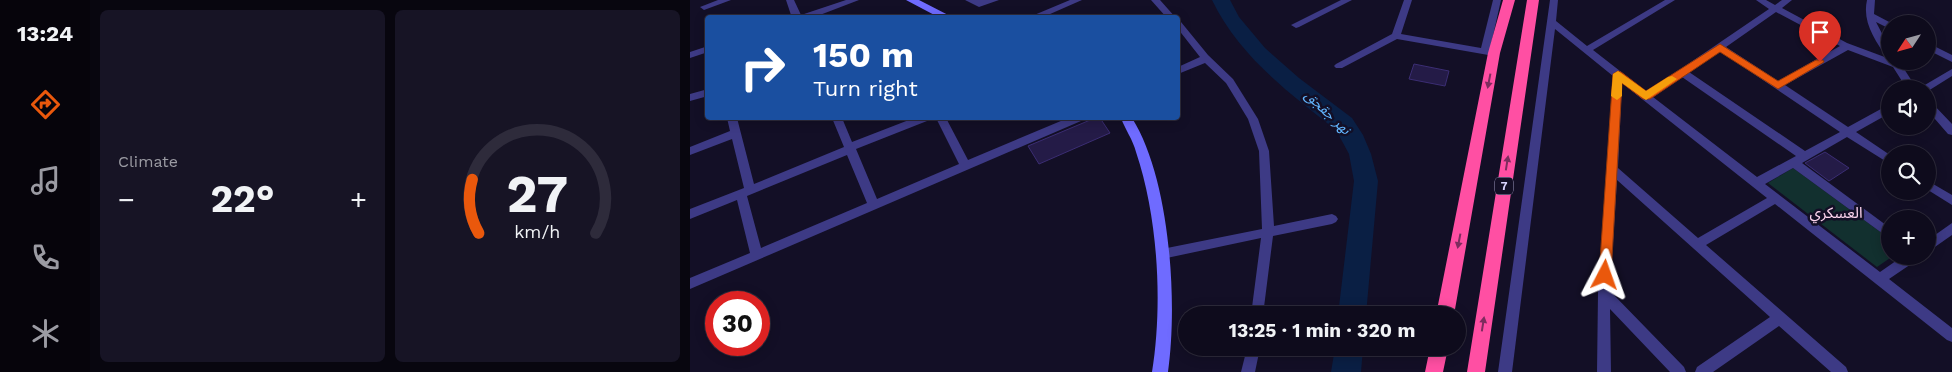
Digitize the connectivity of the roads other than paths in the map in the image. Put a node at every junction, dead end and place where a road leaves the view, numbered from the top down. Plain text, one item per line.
1 (728, 0) edge
2 (790, 0) edge
3 (855, 0) edge
4 (910, 0) edge
5 (969, 0) edge
6 (995, 0) edge
7 (1078, 0) edge
8 (1155, 0) edge
9 (1348, 0) edge
10 (1408, 0) edge
11 (1497, 0) edge
12 (1509, 0) edge
13 (1533, 0) edge
14 (1671, 0) edge
15 (1760, 0) edge
16 (1788, 0) edge
17 (1871, 0) edge
18 (1555, 1) edge
19 (704, 3) edge
20 (1776, 8) junction
21 (796, 15) edge
22 (811, 15) edge
23 (942, 15) edge
24 (1039, 15) edge
25 (1169, 15) edge
26 (1870, 15) junction
27 (1881, 21) edge
28 (1551, 22) junction
29 (1296, 25) dead end
30 (1180, 26) edge
31 (1396, 36) junction
32 (1881, 42) edge
33 (1848, 46) junction
34 (1720, 47) junction
35 (705, 50) edge
36 (1587, 50) junction
37 (1936, 50) edge
38 (1489, 52) junction
39 (690, 55) edge
40 (1207, 58) junction
41 (1952, 59) edge
42 (1881, 60) edge
43 (1339, 66) dead end
44 (1180, 70) edge
45 (1682, 72) junction
46 (1952, 72) edge
47 (1618, 74) junction
48 (1936, 81) edge
49 (1778, 86) junction
50 (705, 93) edge
51 (1646, 96) junction
52 (690, 98) edge
53 (1881, 113) edge
54 (1936, 114) edge
55 (732, 120) edge
56 (839, 120) edge
57 (918, 120) edge
58 (942, 120) edge
59 (1072, 120) edge
60 (1127, 120) edge
61 (1952, 131) edge
62 (1847, 132) junction
63 (736, 134) junction
64 (850, 148) junction
65 (690, 151) edge
66 (1881, 154) edge
67 (1804, 156) junction
68 (1793, 162) junction
69 (965, 165) junction
70 (1612, 169) junction
71 (1757, 183) junction
72 (1936, 190) edge
73 (746, 191) junction
74 (1776, 198) junction
75 (1952, 201) edge
76 (874, 205) junction
77 (690, 214) edge
78 (1332, 219) dead end
79 (1881, 227) edge
80 (1952, 228) edge
81 (1268, 230) junction
82 (1936, 240) edge
83 (1698, 244) junction
84 (1162, 254) junction
85 (757, 255) junction
86 (1900, 265) edge
87 (1880, 279) junction
88 (690, 284) edge
89 (1604, 293) junction
90 (1258, 306) edge
91 (1447, 306) edge
92 (1780, 318) junction
93 (1952, 336) edge
94 (1251, 356) edge
95 (1437, 356) edge
96 (1160, 372) edge
97 (1248, 372) edge
98 (1434, 372) edge
99 (1476, 372) edge
100 (1505, 372) edge
101 (1604, 372) edge
102 (1679, 372) edge
103 (1702, 372) edge
104 (1841, 372) edge

1 - 19 street
2 - 21 street
3 - 22 street
4 - 23 street
5 - 6 street
7 - 24 street
8 - 25 street
9 - 29 street
10 - 31 street
11 - 38 street
12 - 38 highway
99 -> 13 highway, 7
14 - 36 street
15 - 20 street
16 - 20 street
17 - 26 street
18 - 28 street
20 - 33 street
20 - 34 street
26 - 27 street
26 - 32 street
28 - 36 street
28 - 100 street
30 - 40 street
31 - 38 street
31 - 43 street
33 - 42 street
33 - 49 street
34 - 45 street
34 - 49 street
35 - 39 street
36 - 47 street
37 - 41 street
38 -> 91 highway
40 - 44 street
40 - 81 street
45 - 51 street
45 - 67 street
46 - 48 street
47 - 51 street
47 - 70 street
49 - 62 street
50 - 52 street
51 - 71 street
53 - 62 street
54 - 61 street
55 - 63 street
56 - 64 street
57 - 64 street
58 - 69 street
59 - 69 street
60 - 84 street
62 - 66 street
62 - 67 street
63 - 65 street
63 - 73 street
64 - 73 street
64 - 76 street
67 - 68 street
68 - 71 street
68 - 79 street
69 - 76 street
70 - 83 street
70 - 89 street
71 - 74 street
72 - 75 street
73 - 77 street
73 - 85 street
74 - 83 street
74 - 87 street
76 - 85 street
78 - 81 street
80 - 82 street
81 - 84 street
81 - 90 street
83 - 92 street
84 - 96 street
85 - 88 street
86 - 87 street
87 - 93 street
89 - 101 street
89 - 102 street
92 - 103 street
92 - 104 street
94 - 97 street
95 - 98 highway

